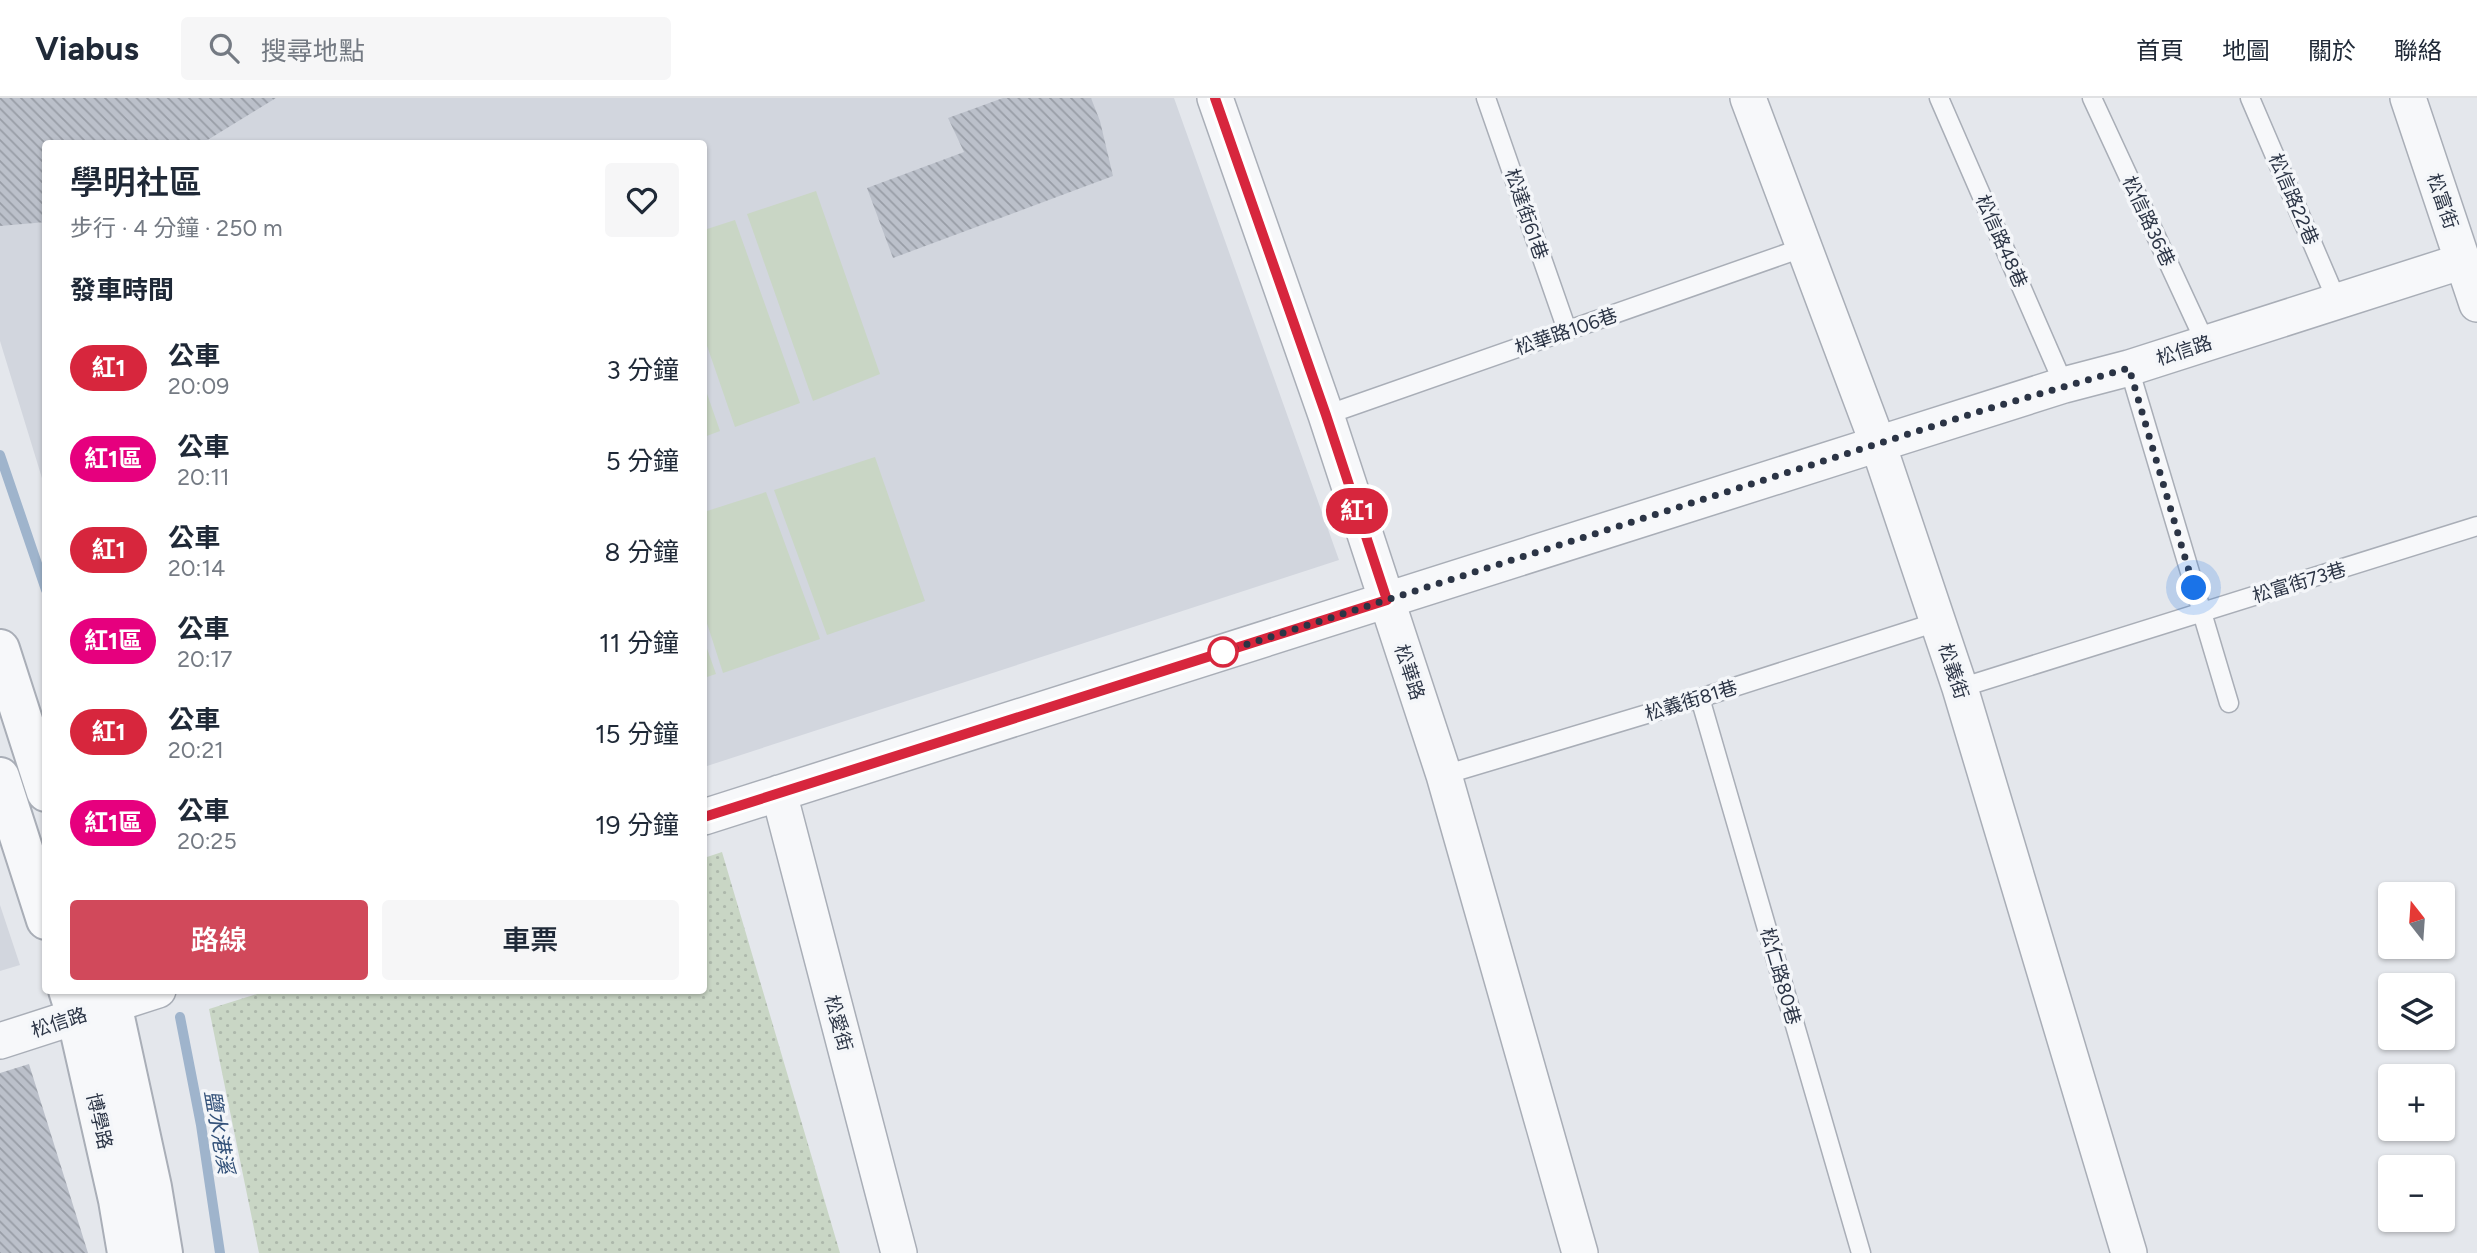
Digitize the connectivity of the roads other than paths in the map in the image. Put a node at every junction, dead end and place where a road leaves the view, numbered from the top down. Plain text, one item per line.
1 (1215, 98) edge
2 (1486, 98) edge
3 (1748, 98) edge
4 (1939, 98) edge
5 (2092, 98) edge
6 (2250, 98) edge
7 (2408, 98) edge
8 (1805, 247) junction
9 (2463, 261) junction
10 (2337, 301) junction
11 (2477, 304) edge
12 (1567, 330) junction
13 (2206, 344) junction
14 (2129, 368) junction
15 (2064, 385) junction
16 (1326, 415) junction
17 (1878, 444) junction
18 (2477, 526) edge
19 (1387, 600) junction
20 (2201, 612) junction
21 (1937, 622) junction
22 (0, 649) edge
23 (1960, 688) junction
24 (1700, 698) junction
25 (2229, 703) dead end
26 (1444, 775) junction
27 (0, 777) edge
28 (42, 780) edge
29 (779, 793) junction
30 (707, 816) edge
31 (42, 908) edge
32 (134, 994) edge
33 (111, 998) edge
34 (72, 1003) edge
35 (0, 1041) edge
36 (127, 1253) edge
37 (163, 1253) edge
38 (899, 1253) edge
39 (1580, 1253) edge
40 (1861, 1253) edge
41 (2129, 1253) edge

1 - 16 street, 松華路
2 - 12 lane, 松達街61巷
3 - 8 street, 松義街
4 - 15 lane, 松信路48巷
5 - 13 lane, 松信路36巷
6 - 10 lane, 松信路22巷
7 - 9 street, 松富街
8 - 12 lane, 松華路106巷
8 - 17 street, 松義街
9 - 10 street, 松信路
9 - 11 street, 松富街
10 - 13 street, 松信路
12 - 16 lane, 松華路106巷
13 - 14 street, 松信路
14 - 15 street, 松信路
14 - 20 lane
15 - 17 street, 松信路
16 - 19 street, 松華路
17 - 19 street, 松信路
17 - 21 street, 松義街
18 - 20 lane, 松富街73巷
19 - 26 street, 松華路
19 - 29 street, 松信路
20 - 23 lane, 松富街73巷
20 - 25 lane
21 - 23 street, 松義街
21 - 24 lane, 松義街81巷
22 - 28 street
23 - 41 street, 松義街
24 - 26 lane, 松義街81巷
24 - 40 lane, 松仁路80巷
26 - 39 street, 松華路
27 - 31 street
29 - 30 street, 松信路
29 - 38 street, 松愛街
32 - 33 street, 松信路
33 - 34 street, 松信路
33 - 37 street, 博學路
34 - 35 street, 松信路
34 - 36 street, 博學路

